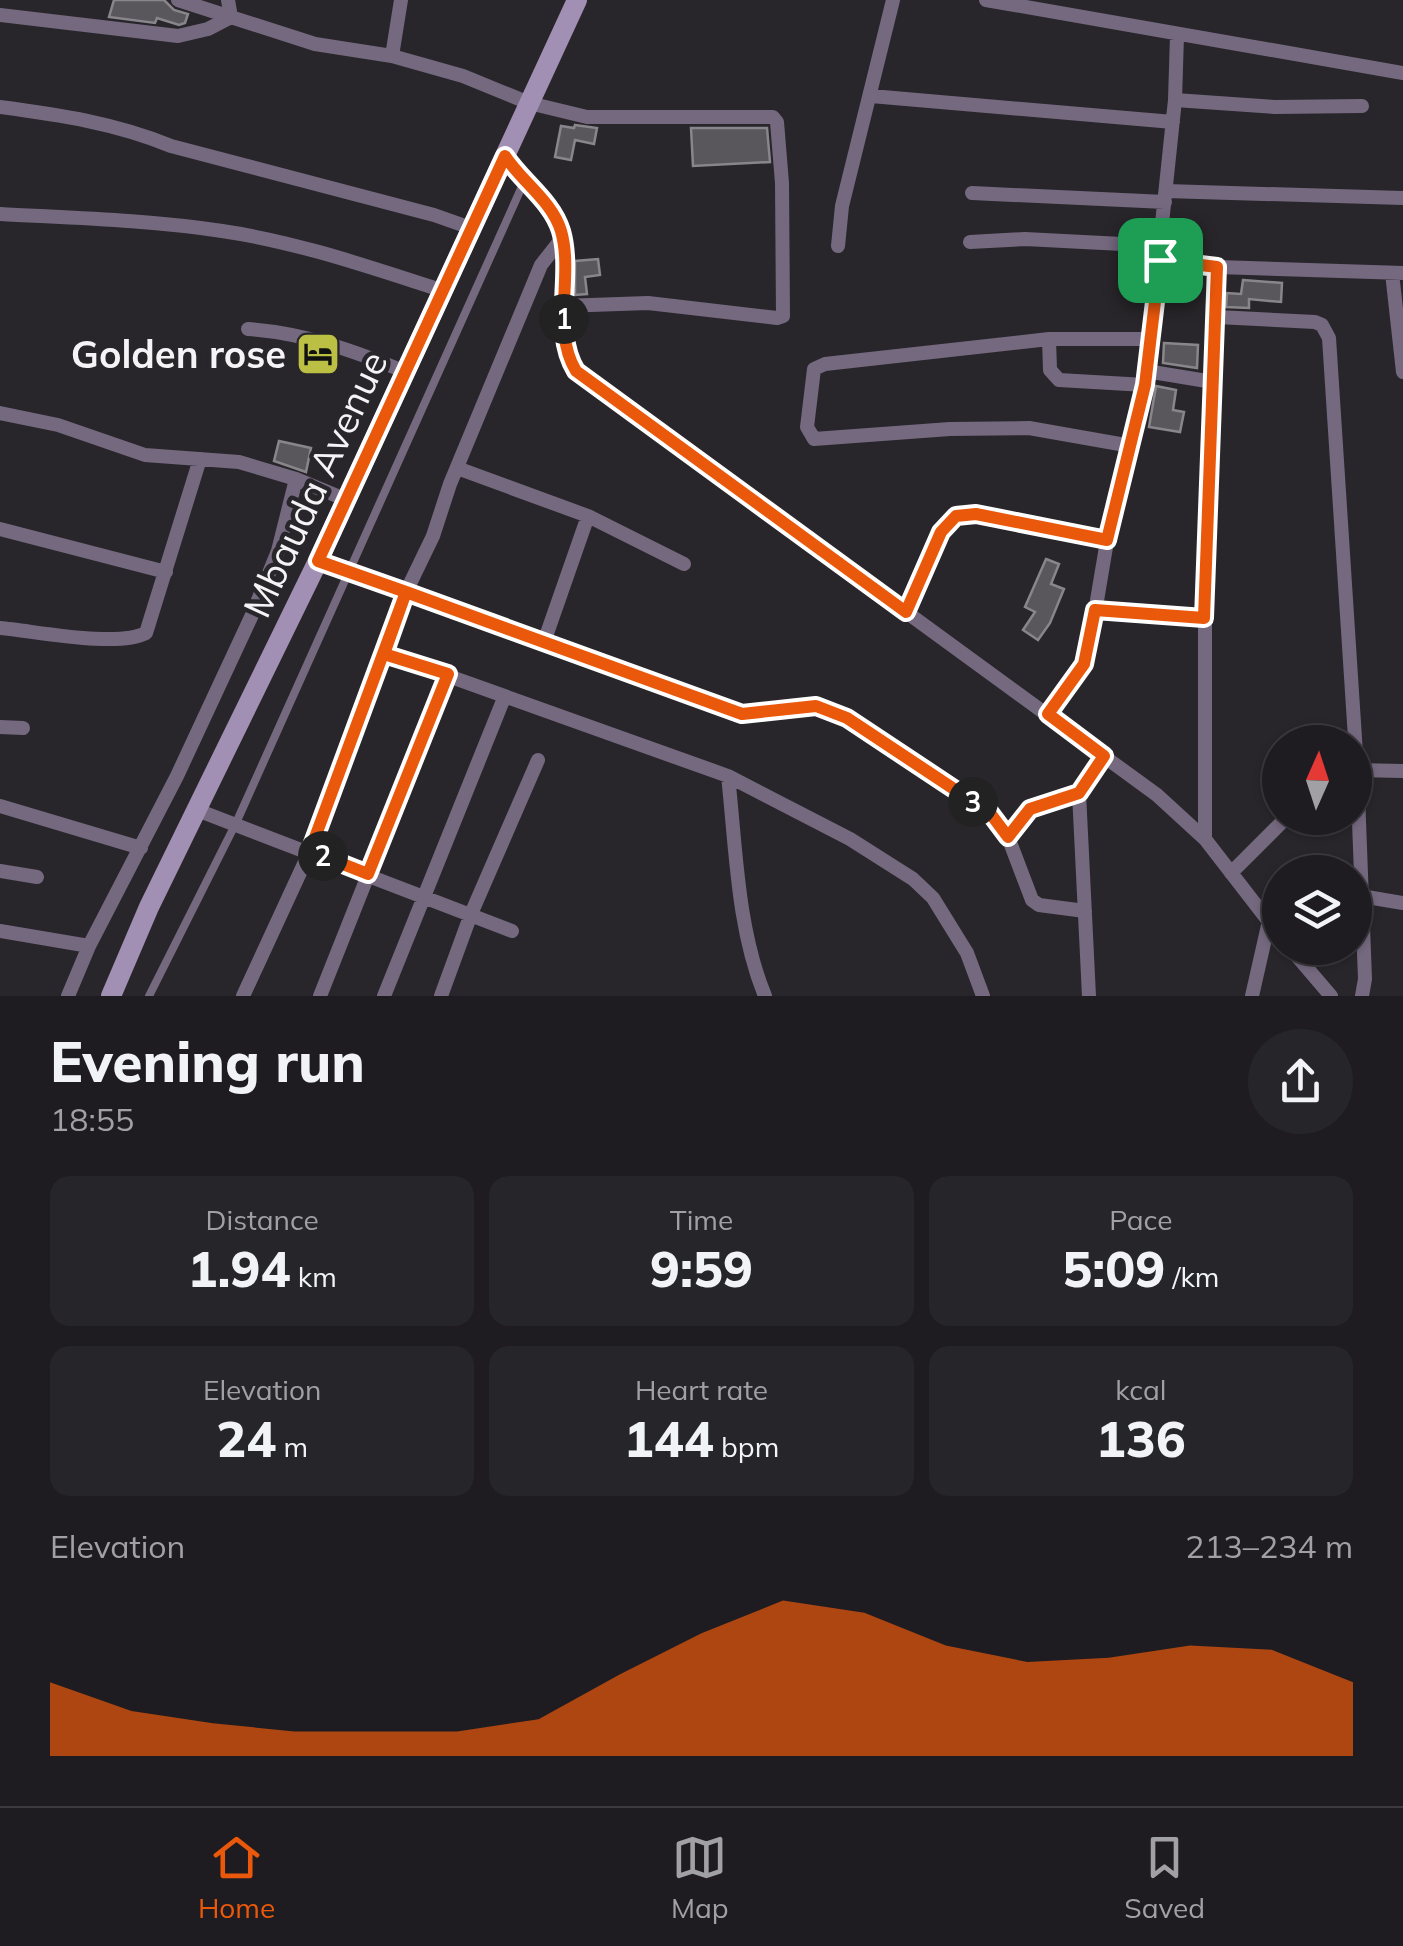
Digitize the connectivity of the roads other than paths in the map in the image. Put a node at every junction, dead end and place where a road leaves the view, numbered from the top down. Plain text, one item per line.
1 (178, 0) edge
2 (228, 0) edge
3 (401, 0) edge
4 (577, 0) edge
5 (893, 0) edge
6 (986, 0) edge
7 (0, 15) edge
8 (232, 17) junction
9 (1177, 36) junction
10 (392, 56) junction
11 (1403, 73) edge
12 (871, 96) junction
13 (1175, 100) junction
14 (529, 103) junction
15 (0, 106) edge
16 (1362, 106) dead end
17 (1173, 122) junction
18 (505, 156) junction
19 (524, 182) junction
20 (972, 193) dead end
21 (1166, 196) junction
22 (1403, 198) edge
23 (0, 214) edge
24 (471, 228) junction
25 (563, 238) junction
26 (970, 242) dead end
27 (838, 246) dead end
28 (1160, 253) junction
29 (1217, 267) junction
30 (1398, 273) edge
31 (444, 291) junction
32 (562, 306) junction
33 (1217, 318) junction
34 (248, 328) dead end
35 (1150, 339) junction
36 (1049, 340) junction
37 (406, 372) junction
38 (1403, 372) edge
39 (1146, 378) junction
40 (1213, 382) junction
41 (0, 413) edge
42 (1131, 446) junction
43 (200, 458) junction
44 (457, 468) junction
45 (296, 479) junction
46 (346, 500) junction
47 (588, 516) junction
48 (0, 528) edge
49 (1107, 540) junction
50 (318, 561) junction
51 (684, 564) dead end
52 (166, 572) junction
53 (349, 573) junction
54 (406, 592) junction
55 (1095, 610) junction
56 (906, 612) junction
57 (1204, 618) junction
58 (0, 628) edge
59 (544, 642) junction
60 (384, 654) junction
61 (448, 674) junction
62 (504, 698) junction
63 (1048, 714) junction
64 (1353, 725) edge
65 (0, 727) edge
66 (23, 728) dead end
67 (1104, 756) junction
68 (538, 760) dead end
69 (1372, 770) edge
70 (1403, 772) edge
71 (728, 776) junction
72 (1079, 793) junction
73 (0, 806) edge
74 (197, 810) junction
75 (236, 823) junction
76 (1269, 835) edge
77 (1008, 837) junction
78 (1205, 839) junction
79 (141, 848) junction
80 (310, 851) junction
81 (0, 870) edge
82 (1231, 873) junction
83 (368, 874) junction
84 (37, 877) dead end
85 (426, 897) junction
86 (1372, 898) edge
87 (1403, 903) edge
88 (1085, 911) junction
89 (1262, 913) edge
90 (470, 914) junction
91 (0, 930) edge
92 (512, 930) dead end
93 (90, 946) junction
94 (1262, 952) edge
95 (1305, 965) edge
96 (1364, 965) edge
97 (68, 996) edge
98 (111, 996) edge
99 (148, 996) edge
100 (243, 996) edge
101 (320, 996) edge
102 (384, 996) edge
103 (441, 996) edge
104 (765, 996) edge
105 (983, 996) edge
106 (1089, 996) edge
107 (1252, 996) edge
108 (1331, 996) edge
109 (1362, 996) edge

1 - 8 street
2 - 8 street
3 - 10 street
4 - 14 street, Mbauda Avenue
5 - 12 street
6 - 9 street
7 - 8 street
8 - 10 street
9 - 11 street
9 - 13 street
10 - 14 street
12 - 17 street
12 - 27 street
13 - 16 street
13 - 17 street
14 - 18 street, Mbauda Avenue
14 - 32 street
15 - 24 street
17 - 21 street
18 - 19 street
18 - 24 street, Mbauda Avenue
19 - 25 street
19 - 53 lane
20 - 21 street
21 - 22 street
21 - 28 street
23 - 31 street
24 - 31 street, Mbauda Avenue
25 - 32 street
25 - 44 street
26 - 28 street
28 - 29 street
28 - 35 street
29 - 30 street
29 - 33 street
30 - 38 street
31 - 37 street, Mbauda Avenue
32 - 56 street
33 - 40 street
33 - 64 street
34 - 37 street
35 - 36 street
35 - 39 street
36 - 39 street
36 - 42 street
37 - 46 street, Mbauda Avenue
39 - 40 street
39 - 42 street
40 - 57 street
41 - 43 street
42 - 49 street
43 - 45 street
43 - 52 street
44 - 47 street
44 - 54 street
45 - 46 street
45 - 79 street
46 - 50 street, Mbauda Avenue
47 - 51 street
47 - 59 street
48 - 52 street
49 - 55 street
49 - 56 street
50 - 53 street
50 - 74 street, Mbauda Avenue
52 - 58 street
53 - 54 street
53 - 75 lane
54 - 59 street
54 - 60 street
55 - 57 street
55 - 63 street
56 - 63 street
57 - 78 street
59 - 77 street
60 - 61 street
60 - 80 street
61 - 62 street
61 - 83 street
62 - 71 street
62 - 85 street
63 - 67 street
65 - 66 street
67 - 72 street
67 - 78 street
68 - 90 street
69 - 70 street
71 - 104 street
71 - 105 street
72 - 77 street
72 - 88 street
73 - 79 street
74 - 75 street
74 - 98 street, Mbauda Avenue
75 - 80 street
75 - 99 lane
76 - 82 street
77 - 88 street
78 - 82 street
79 - 93 street
80 - 83 street
80 - 100 street
81 - 84 street
82 - 89 street
83 - 85 street
83 - 101 street
85 - 90 street
85 - 102 street
86 - 87 street
88 - 106 street
90 - 92 street
90 - 103 street
91 - 93 street
93 - 97 street
94 - 107 street
95 - 108 street
96 - 109 street

